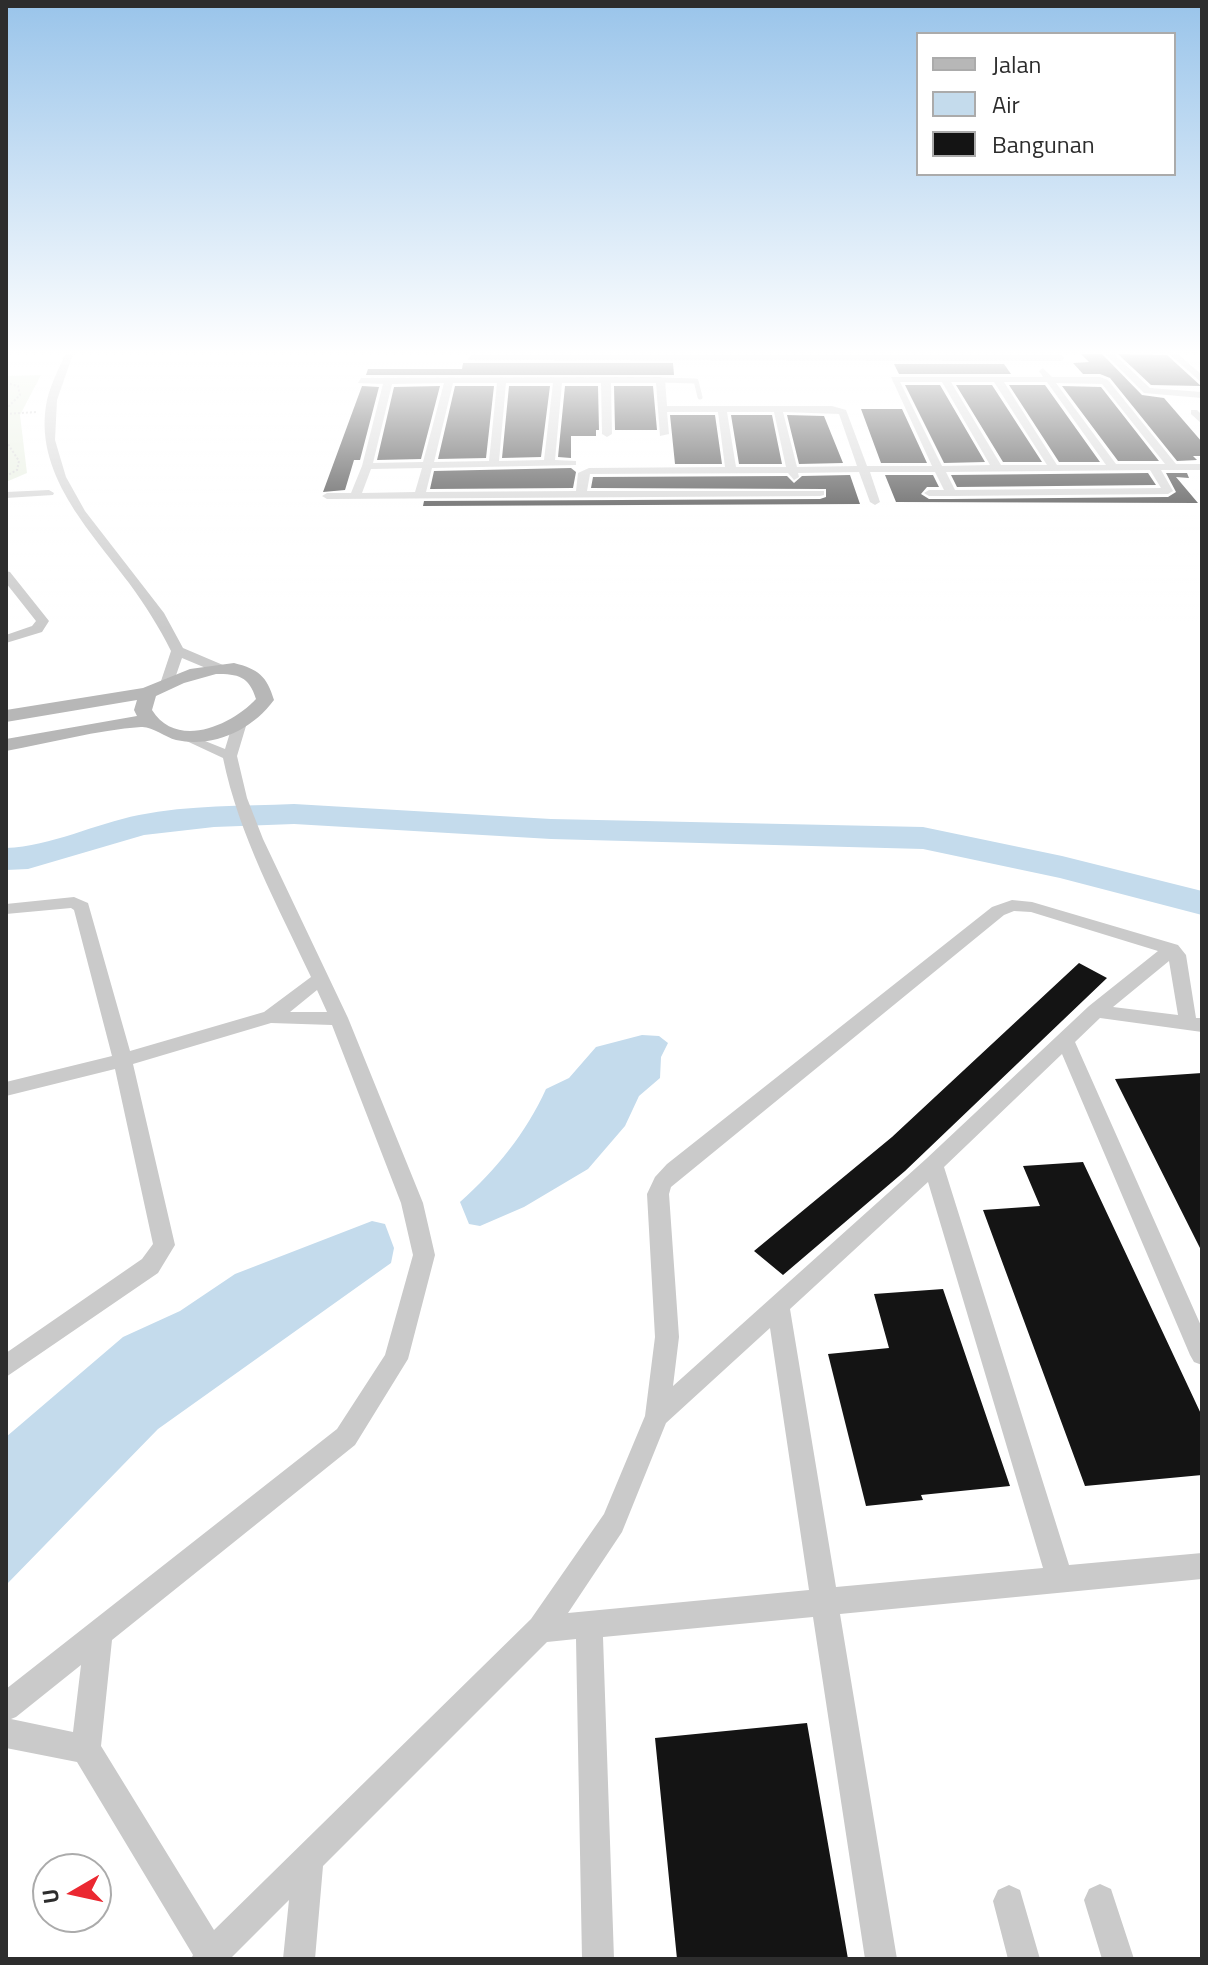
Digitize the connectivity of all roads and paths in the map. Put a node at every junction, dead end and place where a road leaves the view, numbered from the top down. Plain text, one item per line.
1 (9, 446) edge
2 (372, 446) edge
3 (433, 446) edge
4 (496, 446) edge
5 (551, 446) edge
6 (728, 446) edge
7 (786, 446) edge
8 (856, 446) edge
9 (928, 446) edge
10 (984, 446) edge
11 (1040, 446) edge
12 (1097, 446) edge
13 (1156, 446) edge
14 (572, 463) dead end
15 (429, 464) junction
16 (494, 464) junction
17 (549, 464) junction
18 (367, 466) junction
19 (1053, 466) junction
20 (1113, 467) junction
21 (1173, 467) junction
22 (1202, 467) edge
23 (791, 468) junction
24 (865, 468) junction
25 (940, 468) junction
26 (997, 468) junction
27 (1154, 468) junction
28 (731, 469) junction
29 (6, 476) edge
30 (798, 493) junction
31 (820, 493) dead end
32 (929, 493) dead end
33 (951, 493) junction
34 (581, 494) junction
35 (10, 495) edge
36 (420, 495) junction
37 (327, 496) dead end
38 (355, 496) junction
39 (875, 502) dead end
40 (6, 575) edge
41 (6, 639) edge
42 (178, 651) junction
43 (218, 668) junction
44 (168, 681) junction
45 (148, 693) junction
46 (6, 716) edge
47 (149, 720) junction
48 (239, 726) junction
49 (185, 737) junction
50 (6, 745) edge
51 (230, 756) junction
52 (6, 909) edge
53 (1172, 949) junction
54 (321, 978) junction
55 (1096, 1011) junction
56 (271, 1017) junction
57 (339, 1018) junction
58 (1195, 1024) edge
59 (1066, 1042) junction
60 (123, 1060) junction
61 (6, 1089) edge
62 (933, 1165) junction
63 (778, 1306) junction
64 (1202, 1355) edge
65 (6, 1366) edge
66 (657, 1416) junction
67 (1202, 1566) edge
68 (1060, 1579) junction
69 (823, 1602) junction
70 (589, 1624) junction
71 (541, 1629) junction
72 (99, 1633) junction
73 (6, 1707) edge
74 (6, 1733) edge
75 (86, 1749) junction
76 (308, 1861) junction
77 (1100, 1900) dead end
78 (1009, 1901) dead end
79 (209, 1957) edge
80 (299, 1959) edge
81 (598, 1959) edge
82 (881, 1959) edge
83 (1024, 1959) edge
84 (1118, 1959) edge

1 - 29 path
2 - 18 street
3 - 15 street
4 - 16 street
5 - 17 street
6 - 28 street
7 - 23 street
8 - 24 street
9 - 25 street
10 - 26 street
11 - 19 street
12 - 20 street
13 - 21 street
14 - 17 street
15 - 16 street
15 - 18 street
15 - 36 street
16 - 17 street
18 - 38 street
19 - 20 street
19 - 26 street
20 - 27 street
21 - 22 street
21 - 27 street
23 - 24 street
23 - 28 street
23 - 30 street
24 - 25 street
24 - 39 street
25 - 26 street
25 - 33 street
27 - 33 street
28 - 34 street
30 - 31 street
30 - 34 street
32 - 33 street
34 - 36 street
35 - 42 street
36 - 38 street
37 - 38 street
40 - 41 street
42 - 43 street
42 - 44 street
43 - 44 street
43 - 48 street
44 - 45 street
45 - 46 street
45 - 47 street
47 - 49 street
47 - 50 street
48 - 49 street
48 - 51 street
49 - 51 street
51 - 54 street
52 - 60 street
53 - 55 street
53 - 58 street
53 - 66 street
54 - 56 street
54 - 57 street
55 - 58 street
55 - 59 street
56 - 57 street
56 - 60 street
57 - 72 street
59 - 62 street
59 - 64 street
60 - 61 street
60 - 65 street
62 - 63 street
62 - 68 street
63 - 66 street
63 - 69 street
66 - 71 street
67 - 68 street
68 - 69 street
69 - 70 street
69 - 82 street
70 - 71 street
70 - 81 street
71 - 76 street
72 - 73 street
72 - 75 street
74 - 75 street
75 - 79 street
76 - 79 street
76 - 80 street
77 - 84 street
78 - 83 street

